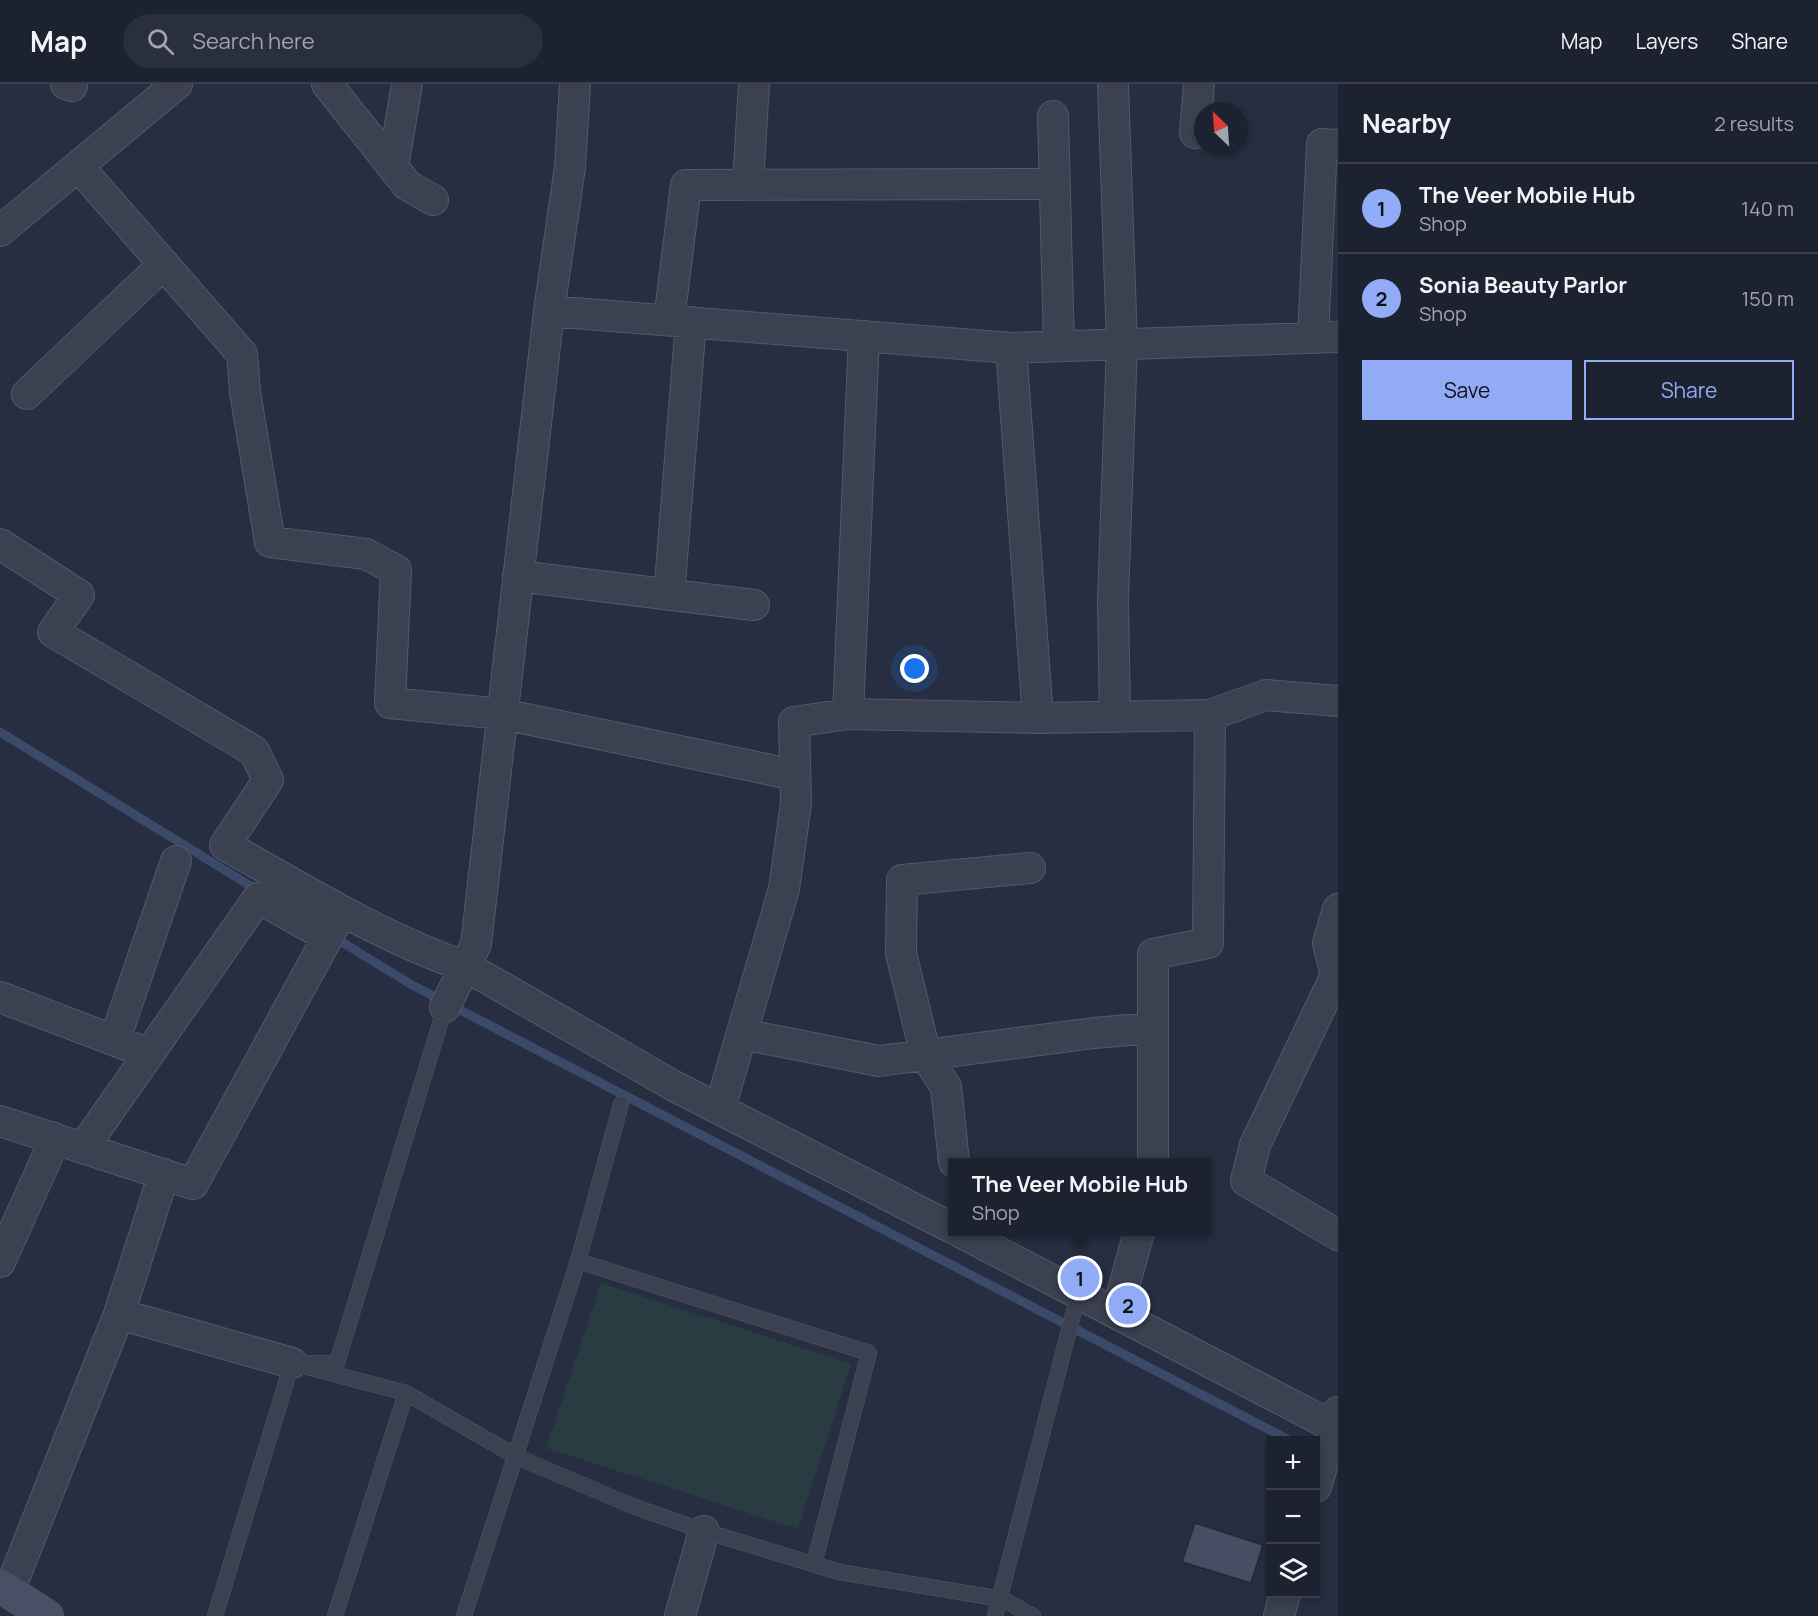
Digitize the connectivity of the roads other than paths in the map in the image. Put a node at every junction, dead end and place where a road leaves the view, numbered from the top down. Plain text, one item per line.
1 (177, 84) edge
2 (327, 84) edge
3 (406, 84) edge
4 (575, 84) edge
5 (754, 84) edge
6 (1113, 84) edge
7 (1199, 84) edge
8 (1198, 102) edge
9 (1053, 116) dead end
10 (1338, 145) edge
11 (78, 166) junction
12 (393, 167) junction
13 (748, 184) junction
14 (1054, 184) junction
15 (433, 200) dead end
16 (0, 231) edge
17 (164, 264) junction
18 (549, 311) junction
19 (680, 321) junction
20 (864, 336) junction
21 (1325, 337) edge
22 (1122, 344) junction
23 (1059, 346) junction
24 (1011, 348) junction
25 (27, 394) dead end
26 (0, 544) edge
27 (518, 576) junction
28 (669, 595) junction
29 (754, 605) dead end
30 (1338, 701) edge
31 (503, 714) junction
32 (848, 714) junction
33 (1210, 715) junction
34 (1115, 717) junction
35 (1038, 718) junction
36 (795, 775) junction
37 (176, 861) dead end
38 (1030, 868) dead end
39 (1338, 909) edge
40 (335, 925) junction
41 (463, 974) junction
42 (1337, 974) edge
43 (0, 997) edge
44 (445, 1007) joint
45 (1153, 1028) junction
46 (742, 1034) junction
47 (115, 1039) junction
48 (147, 1054) junction
49 (926, 1056) junction
50 (621, 1104) dead end
51 (720, 1108) junction
52 (0, 1121) edge
53 (52, 1137) junction
54 (83, 1148) junction
55 (954, 1158) edge
56 (1153, 1158) edge
57 (164, 1174) junction
58 (948, 1226) edge
59 (1338, 1234) edge
60 (968, 1236) edge
61 (1138, 1236) edge
62 (578, 1261) junction
63 (0, 1262) edge
64 (1075, 1307) dead end
65 (1117, 1312) junction
66 (119, 1314) junction
67 (292, 1363) junction
68 (406, 1393) junction
69 (1329, 1443) edge
70 (515, 1456) junction
71 (704, 1531) junction
72 (814, 1564) junction
73 (5, 1589) edge
74 (1284, 1598) edge
75 (1002, 1599) junction
76 (47, 1616) edge
77 (215, 1616) edge
78 (336, 1616) edge
79 (464, 1616) edge
80 (680, 1616) edge
81 (995, 1616) edge
82 (1033, 1616) edge
83 (1279, 1616) edge

1 - 11 street
2 - 12 street
3 - 12 street
4 - 18 street
5 - 13 street
6 - 22 street
7 - 8 street
9 - 14 street
10 - 21 street
11 - 16 street
11 - 17 street
12 - 15 street
13 - 14 street
13 - 19 street
14 - 23 street
17 - 25 street
17 - 31 street
18 - 19 street
18 - 27 street
19 - 20 street
19 - 28 street
20 - 24 street
20 - 32 street
21 - 22 street
22 - 23 street
22 - 34 street
23 - 24 street
24 - 35 street
26 - 40 street
27 - 28 street
27 - 31 street
28 - 29 street
30 - 33 street
31 - 36 street
31 - 41 street
32 - 35 street
32 - 36 street
33 - 34 street
33 - 45 street
34 - 35 street
36 - 46 street
37 - 47 street
38 - 49 street
39 - 42 street
40 - 41 street
40 - 48 street
40 - 57 street
41 - 44 street
41 - 51 street
42 - 59 street
43 - 47 street
44 - 67 lane
45 - 49 street
45 - 56 street
46 - 49 street
46 - 51 street
47 - 48 street
48 - 54 street
49 - 55 street
50 - 62 lane
51 - 58 street
52 - 53 street
53 - 54 street
53 - 63 street
54 - 57 street
57 - 66 street
60 - 65 street
61 - 65 street
62 - 70 lane
62 - 72 lane
64 - 75 lane
65 - 69 street
66 - 67 street
66 - 73 street
67 - 68 lane
67 - 77 lane
68 - 70 lane
68 - 78 lane
70 - 71 lane
70 - 79 lane
71 - 72 lane
71 - 80 street
72 - 75 lane
73 - 76 street
74 - 83 street
75 - 81 lane
75 - 82 lane

